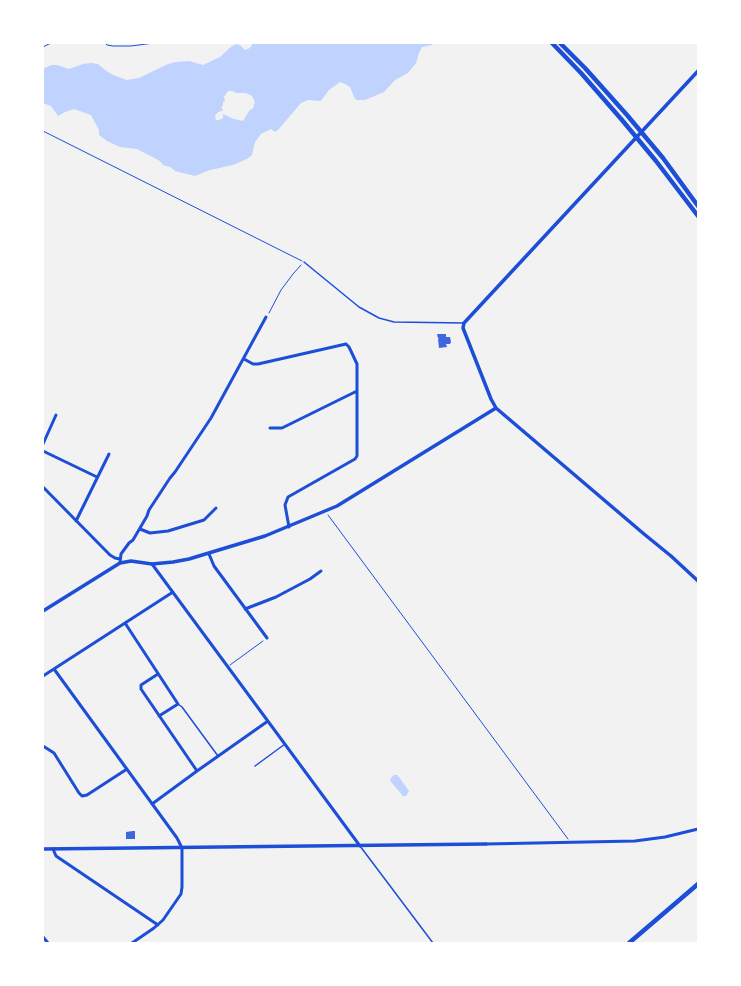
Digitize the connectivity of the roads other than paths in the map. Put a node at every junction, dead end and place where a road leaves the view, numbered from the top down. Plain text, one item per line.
1 (552, 43) edge
2 (560, 43) edge
3 (698, 71) edge
4 (698, 206) edge
5 (698, 216) edge
6 (304, 262) road end
7 (266, 317) road end
8 (464, 323) junction
9 (244, 359) junction
10 (357, 391) junction
11 (496, 408) junction
12 (56, 415) dead end
13 (270, 428) dead end
14 (43, 444) edge
15 (43, 451) edge
16 (109, 454) dead end
17 (98, 477) junction
18 (43, 487) edge
19 (216, 508) dead end
20 (76, 521) junction
21 (289, 527) junction
22 (140, 529) junction
23 (209, 554) junction
24 (120, 561) junction
25 (152, 564) junction
26 (321, 571) dead end
27 (698, 581) edge
28 (173, 592) junction
29 (245, 609) junction
30 (43, 611) edge
31 (124, 623) junction
32 (267, 638) road end
33 (54, 669) junction
34 (158, 674) junction
35 (43, 676) edge
36 (178, 704) junction
37 (159, 716) junction
38 (268, 721) junction
39 (285, 744) junction
40 (43, 746) edge
41 (218, 757) junction
42 (254, 766) dead end
43 (127, 770) junction
44 (197, 771) junction
45 (152, 804) junction
46 (698, 829) edge
47 (43, 844) edge
48 (486, 844) joint
49 (360, 846) junction
50 (53, 848) junction
51 (182, 848) junction
52 (43, 849) edge
53 (698, 884) edge
54 (158, 925) junction
55 (43, 937) edge
56 (48, 943) edge
57 (132, 943) edge
58 (433, 943) edge
59 (629, 943) edge

1 - 5 highway
2 - 4 highway
3 - 8 street
6 - 8 lane
7 - 9 street
8 - 11 street
9 - 10 street
9 - 22 street
10 - 13 street
10 - 21 street
11 - 21 street
11 - 27 street
12 - 14 street
15 - 17 street
16 - 17 street
17 - 20 street
18 - 20 street
19 - 22 street
20 - 24 street
21 - 23 street
22 - 24 street
23 - 25 street
23 - 29 street
24 - 25 street
24 - 30 street
25 - 28 street
26 - 29 street
28 - 31 street
28 - 38 street
29 - 32 street
31 - 33 street
31 - 34 street
33 - 35 street
33 - 43 street
34 - 36 street
34 - 37 street
36 - 37 street
36 - 41 lane
37 - 44 street
38 - 39 street
38 - 41 street
39 - 42 lane
39 - 49 street
40 - 43 street
41 - 44 street
43 - 45 street
44 - 45 street
45 - 51 street
46 - 48 street
47 - 52 street
48 - 49 street
49 - 51 street
49 - 58 lane
50 - 51 street
50 - 52 street
50 - 54 street
51 - 54 street
53 - 59 highway
54 - 57 street
55 - 56 street

